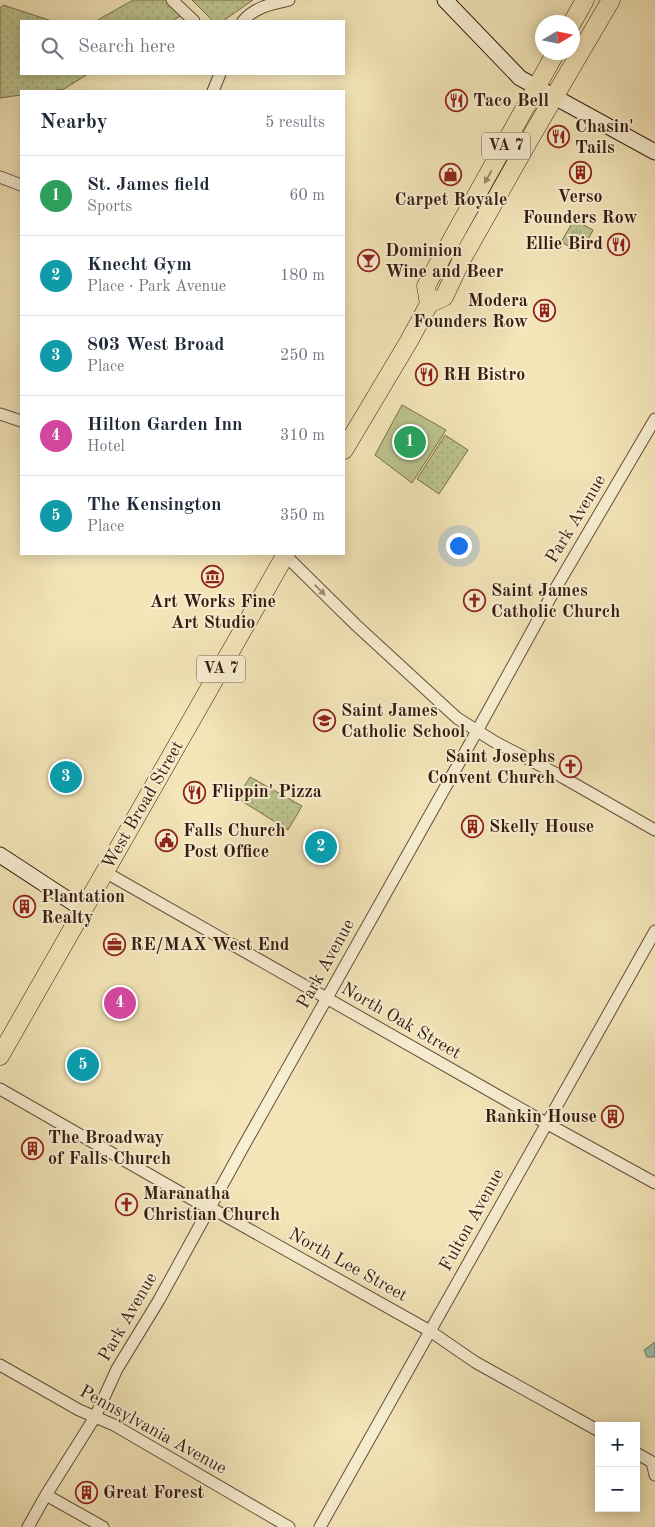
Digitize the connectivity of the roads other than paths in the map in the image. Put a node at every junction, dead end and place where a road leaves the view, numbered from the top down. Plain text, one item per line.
1 (172, 0) edge
2 (289, 0) edge
3 (445, 0) edge
4 (585, 0) edge
5 (611, 0) edge
6 (577, 15) edge
7 (193, 20) edge
8 (244, 20) edge
9 (552, 60) edge
10 (220, 75) edge
11 (537, 88) junction
12 (213, 90) edge
13 (554, 98) junction
14 (655, 152) edge
15 (0, 178) edge
16 (20, 186) edge
17 (429, 304) junction
18 (0, 414) edge
19 (655, 419) edge
20 (20, 421) edge
21 (345, 448) edge
22 (284, 555) edge
23 (286, 555) edge
24 (477, 732) junction
25 (655, 830) edge
26 (0, 856) edge
27 (105, 872) junction
28 (84, 910) junction
29 (655, 931) edge
30 (327, 999) junction
31 (0, 1056) edge
32 (0, 1089) edge
33 (546, 1123) junction
34 (655, 1183) edge
35 (211, 1208) junction
36 (430, 1331) junction
37 (0, 1365) edge
38 (95, 1417) junction
39 (595, 1429) edge
40 (640, 1455) edge
41 (655, 1475) edge
42 (46, 1495) junction
43 (28, 1527) edge
44 (103, 1527) edge
45 (289, 1527) edge
46 (320, 1527) edge

1 - 7 street
2 - 8 street
3 - 11 main road
4 - 6 main road
5 - 13 main road, VA 7
9 - 11 main road, VA 7
10 - 12 street
11 - 13 main road
11 -> 17 main road, VA 7
13 - 14 main road
13 - 17 main road, VA 7
15 - 16 street
17 - 21 main road, VA 7
18 - 20 street
19 - 24 street, Park Avenue
22 - 27 main road, West Broad Street / VA 7
23 -> 24 street
24 - 25 street
24 - 30 street, Park Avenue
26 - 28 main road
27 - 28 main road, West Broad Street / VA 7
27 - 30 street, North Oak Street
28 - 31 main road, West Broad Street / VA 7
29 - 33 street, Fulton Avenue
30 - 33 street, North Oak Street
30 - 35 street, Park Avenue
32 - 35 street, North Lee Street
33 - 34 street, North Oak Street
33 - 36 street, Fulton Avenue
35 - 36 street, North Lee Street
35 - 38 street, Park Avenue
36 - 39 street, North Lee Street
36 - 46 street, Fulton Avenue
37 - 38 street, Pennsylvania Avenue
38 - 42 street, Park Avenue
38 - 45 street, Pennsylvania Avenue
40 - 41 street
42 - 43 street, Park Avenue
42 - 44 street

